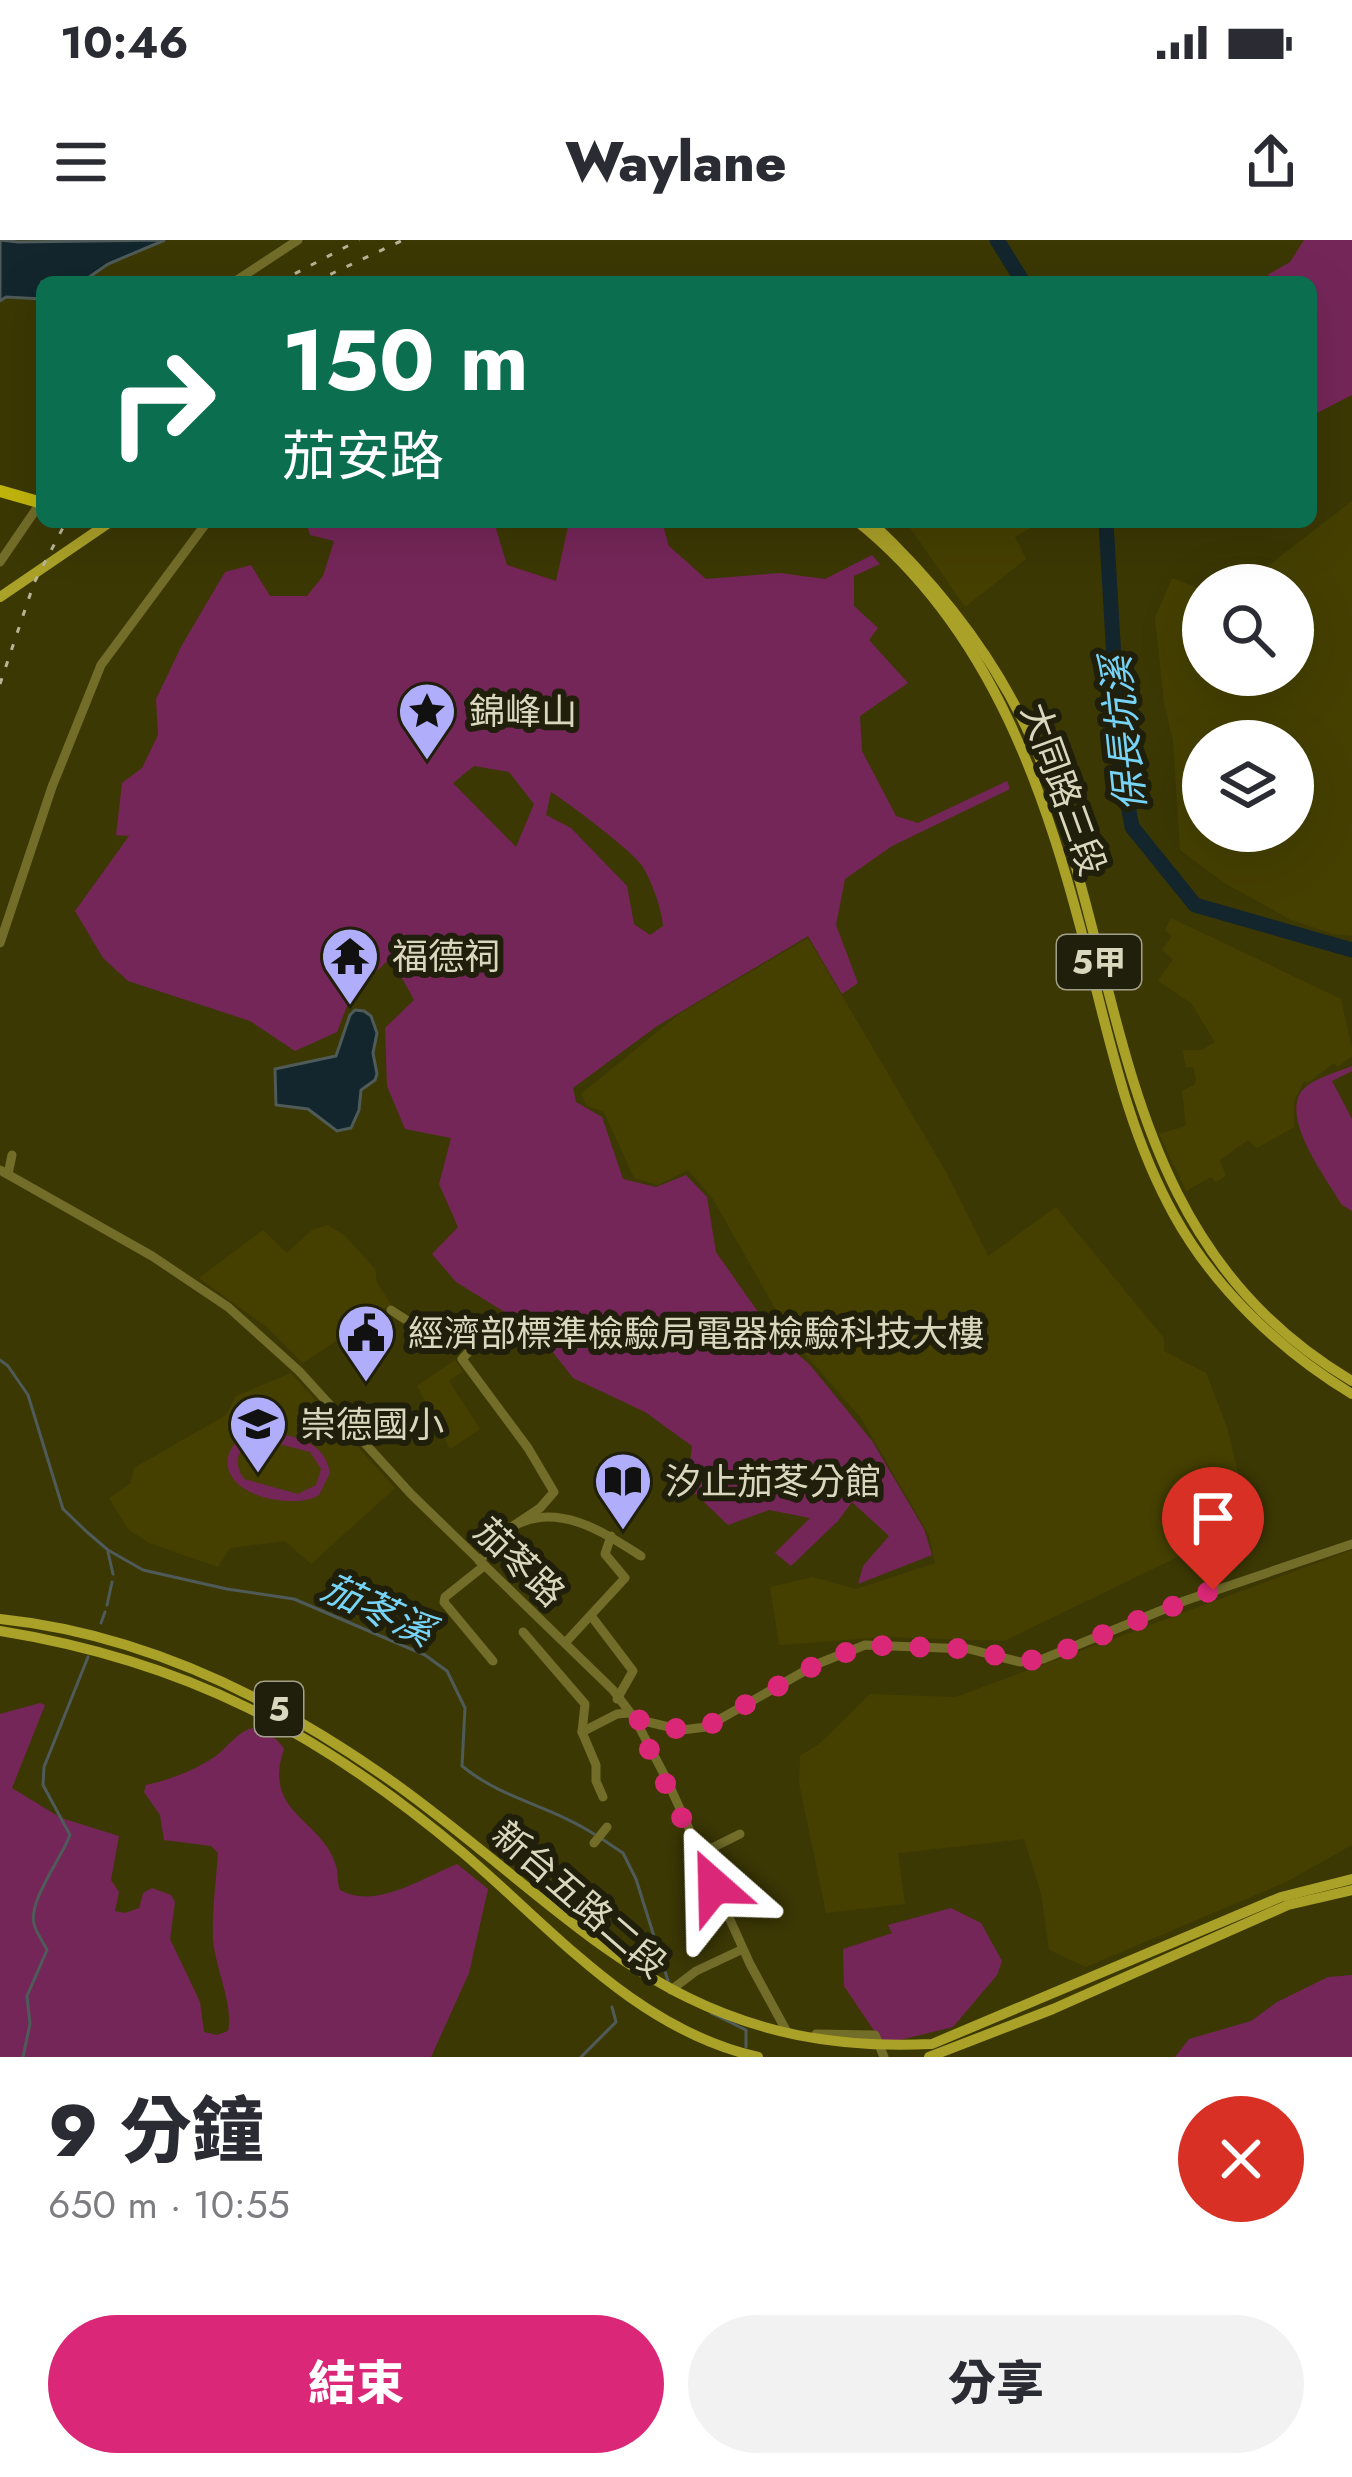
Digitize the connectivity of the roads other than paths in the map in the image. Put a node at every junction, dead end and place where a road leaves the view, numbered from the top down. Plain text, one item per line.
1 (298, 240) edge
2 (243, 276) edge
3 (0, 494) edge
4 (36, 503) edge
5 (36, 512) edge
6 (91, 528) edge
7 (101, 528) edge
8 (202, 528) edge
9 (864, 528) edge
10 (877, 528) edge
11 (0, 562) edge
12 (0, 592) edge
13 (0, 943) edge
14 (12, 1155) dead end
15 (4, 1172) edge
16 (391, 1310) dead end
17 (1352, 1381) edge
18 (1352, 1394) edge
19 (514, 1526) junction
20 (611, 1536) junction
21 (1352, 1544) edge
22 (641, 1556) dead end
23 (482, 1564) junction
24 (592, 1617) junction
25 (0, 1619) edge
26 (0, 1630) edge
27 (523, 1632) dead end
28 (565, 1643) junction
29 (493, 1661) dead end
30 (617, 1699) junction
31 (632, 1716) junction
32 (582, 1732) junction
33 (603, 1797) dead end
34 (607, 1827) dead end
35 (740, 1834) dead end
36 (594, 1844) dead end
37 (700, 1854) junction
38 (1352, 1879) edge
39 (1352, 1890) edge
40 (743, 1949) junction
41 (1091, 1984) junction
42 (676, 1988) dead end
43 (774, 2050) dead end
44 (862, 2055) edge
45 (884, 2055) edge
46 (841, 2056) edge
47 (758, 2057) edge
48 (929, 2057) edge

1 - 2 street
3 - 4 highway, bridge
5 - 11 street
6 - 12 main road
7 - 12 main road
8 - 13 street
9 - 18 main road, 大同路三段 / 5甲
10 - 17 main road, 大同路三段 / 5甲
14 - 15 street
15 - 23 street, 茄苳路
16 - 19 street
19 - 20 street
19 - 23 street
20 - 22 street
20 - 24 street
21 - 31 street
23 - 28 street, 茄苳路
23 - 29 street
24 - 28 street
24 - 30 street
25 - 43 main road, 新台五路二段 / 5
26 - 47 main road, 新台五路二段 / 5
27 - 32 street
28 - 30 street, 茄苳路
30 - 31 street, 茄苳路
31 - 32 street
31 - 37 street, 茄苳路
32 - 33 street
34 - 36 street
35 - 37 street
37 - 40 street, 茄苳路
38 - 41 main road
39 - 41 main road
40 - 42 street
40 - 45 street, 茄苳路
41 - 45 main road
41 - 48 main road
44 - 45 main road
44 - 46 main road

